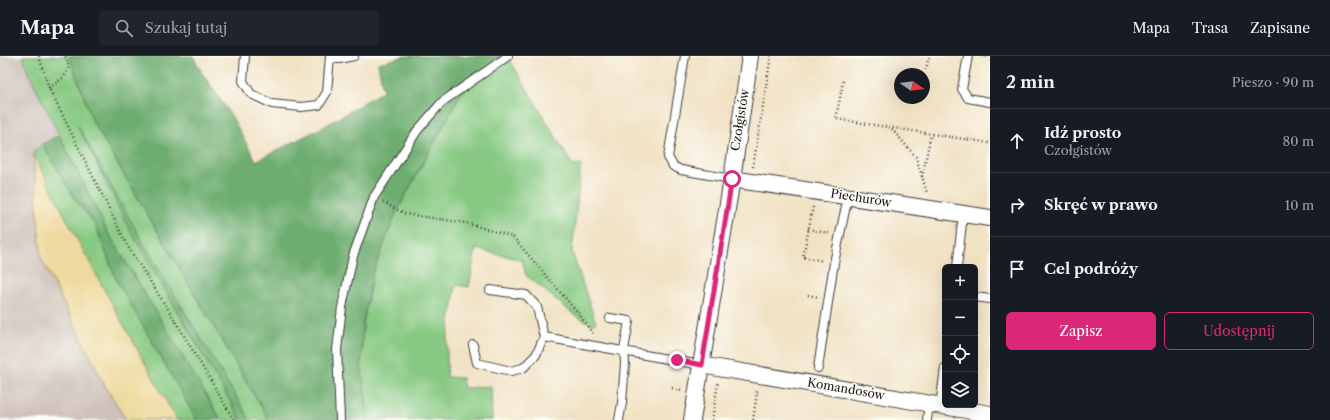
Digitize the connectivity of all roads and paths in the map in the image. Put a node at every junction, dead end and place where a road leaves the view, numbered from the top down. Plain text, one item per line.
1 (39, 56) edge
2 (65, 56) edge
3 (245, 56) edge
4 (354, 56) edge
5 (508, 56) edge
6 (685, 56) edge
7 (750, 56) edge
8 (771, 56) edge
9 (929, 56) edge
10 (968, 56) edge
11 (982, 56) edge
12 (330, 57) edge
13 (990, 57) edge
14 (926, 68) edge
15 (843, 82) dead end
16 (50, 88) junction
17 (990, 102) edge
18 (892, 128) junction
19 (931, 134) junction
20 (990, 143) edge
21 (922, 178) junction
22 (732, 179) junction
23 (750, 182) junction
24 (848, 196) junction
25 (374, 197) junction
26 (814, 204) dead end
27 (929, 209) junction
28 (963, 214) junction
29 (990, 218) edge
30 (808, 229) junction
31 (835, 234) dead end
32 (834, 263) junction
33 (957, 264) edge
34 (490, 290) dead end
35 (978, 297) edge
36 (990, 299) edge
37 (610, 318) dead end
38 (544, 337) junction
39 (473, 345) dead end
40 (595, 345) junction
41 (624, 350) junction
42 (702, 365) junction
43 (818, 368) dead end
44 (944, 372) edge
45 (719, 380) dead end
46 (765, 393) dead end
47 (934, 405) junction
48 (990, 414) edge
49 (234, 420) edge
50 (340, 420) edge
51 (619, 420) edge
52 (692, 420) edge
53 (712, 420) edge
54 (753, 420) edge
55 (927, 420) edge

1 - 16 path
2 - 16 path
3 - 12 lane
4 - 12 lane
5 - 25 lane
6 - 22 lane
7 - 22 street, Czołgistów
8 - 23 path
9 - 14 path
10 - 17 lane
11 - 13 path
15 - 18 path
16 - 49 path
18 - 19 path
18 - 21 path
19 - 20 path
19 - 21 path
21 - 27 path
22 - 23 street, Piechurów
22 - 42 street, Czołgistów
23 - 24 street, Piechurów
24 - 27 street, Piechurów
24 - 32 lane
25 - 40 path
25 - 50 lane
26 - 30 path
27 - 28 street, Piechurów
28 - 29 street, Piechurów
28 - 33 lane
30 - 31 path
30 - 32 path
32 - 43 lane
34 - 38 lane
35 - 36 lane
37 - 41 lane
38 - 39 lane
38 - 40 lane
40 - 41 lane
41 - 42 lane
41 - 51 lane
42 - 47 street, Komandosów
42 - 52 street, Czołgistów
44 - 47 lane
45 - 53 path
46 - 54 path
47 - 48 street, Komandosów
47 - 55 lane

